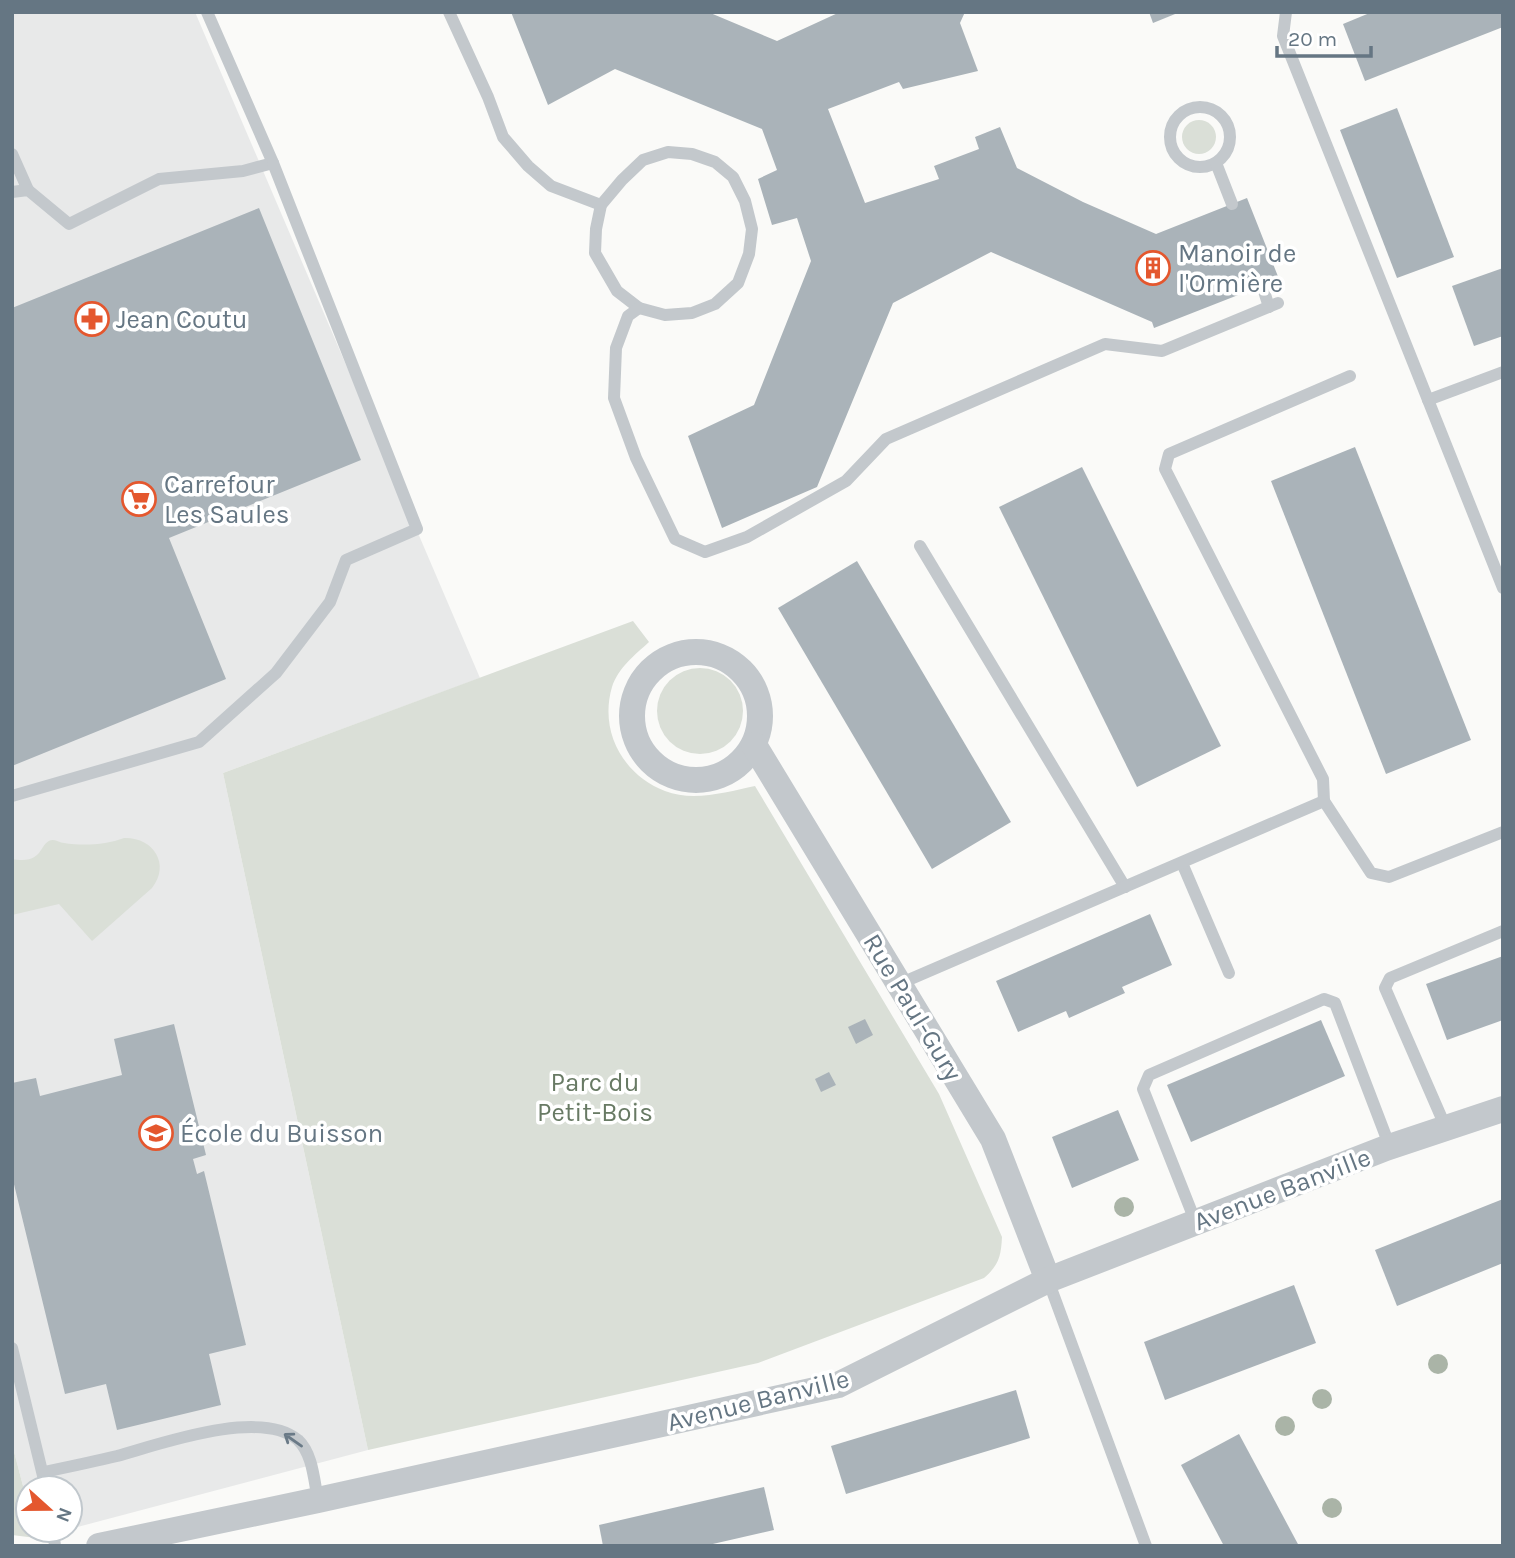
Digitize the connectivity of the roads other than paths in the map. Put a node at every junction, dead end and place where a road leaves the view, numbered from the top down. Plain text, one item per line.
1 (206, 12) edge
2 (449, 12) edge
3 (1286, 12) edge
4 (12, 154) edge
5 (273, 163) junction
6 (1216, 163) junction
7 (28, 190) junction
8 (12, 192) edge
9 (1232, 204) dead end
10 (601, 205) junction
11 (1262, 285) dead end
12 (639, 308) junction
13 (1503, 372) edge
14 (1350, 376) dead end
15 (1428, 400) junction
16 (920, 546) dead end
17 (1503, 588) edge
18 (754, 745) junction
19 (12, 796) edge
20 (1325, 802) junction
21 (1503, 832) edge
22 (1182, 863) junction
23 (1125, 887) junction
24 (1503, 931) edge
25 (1229, 973) dead end
26 (899, 984) junction
27 (1503, 1109) edge
28 (1446, 1128) junction
29 (1390, 1147) junction
30 (1196, 1223) junction
31 (1048, 1280) junction
32 (12, 1348) edge
33 (44, 1472) joint
34 (318, 1500) junction
35 (99, 1546) edge
36 (1146, 1546) edge

1 - 5 lane
2 - 10 lane
3 - 15 lane
4 - 7 lane
5 - 7 lane
5 - 19 lane
6 - 6 lane
6 - 9 lane
7 - 8 lane
10 - 12 lane
10 - 12 lane
11 - 12 lane
13 - 15 lane
14 - 20 lane
15 - 17 lane
16 - 23 lane
18 - 18 street
18 - 26 street, Rue Paul-Gury
20 - 21 lane
20 - 22 lane
22 - 23 lane
22 - 25 lane
23 - 26 lane
24 - 28 lane
26 - 31 street, Rue Paul-Gury
27 - 28 street, Avenue Banville
28 - 29 street, Avenue Banville
29 - 30 street, Avenue Banville
29 - 30 lane
30 - 31 street, Avenue Banville
31 - 34 street, Avenue Banville
31 - 36 lane
32 - 33 lane
34 -> 33 lane
34 - 35 street, Avenue Banville

